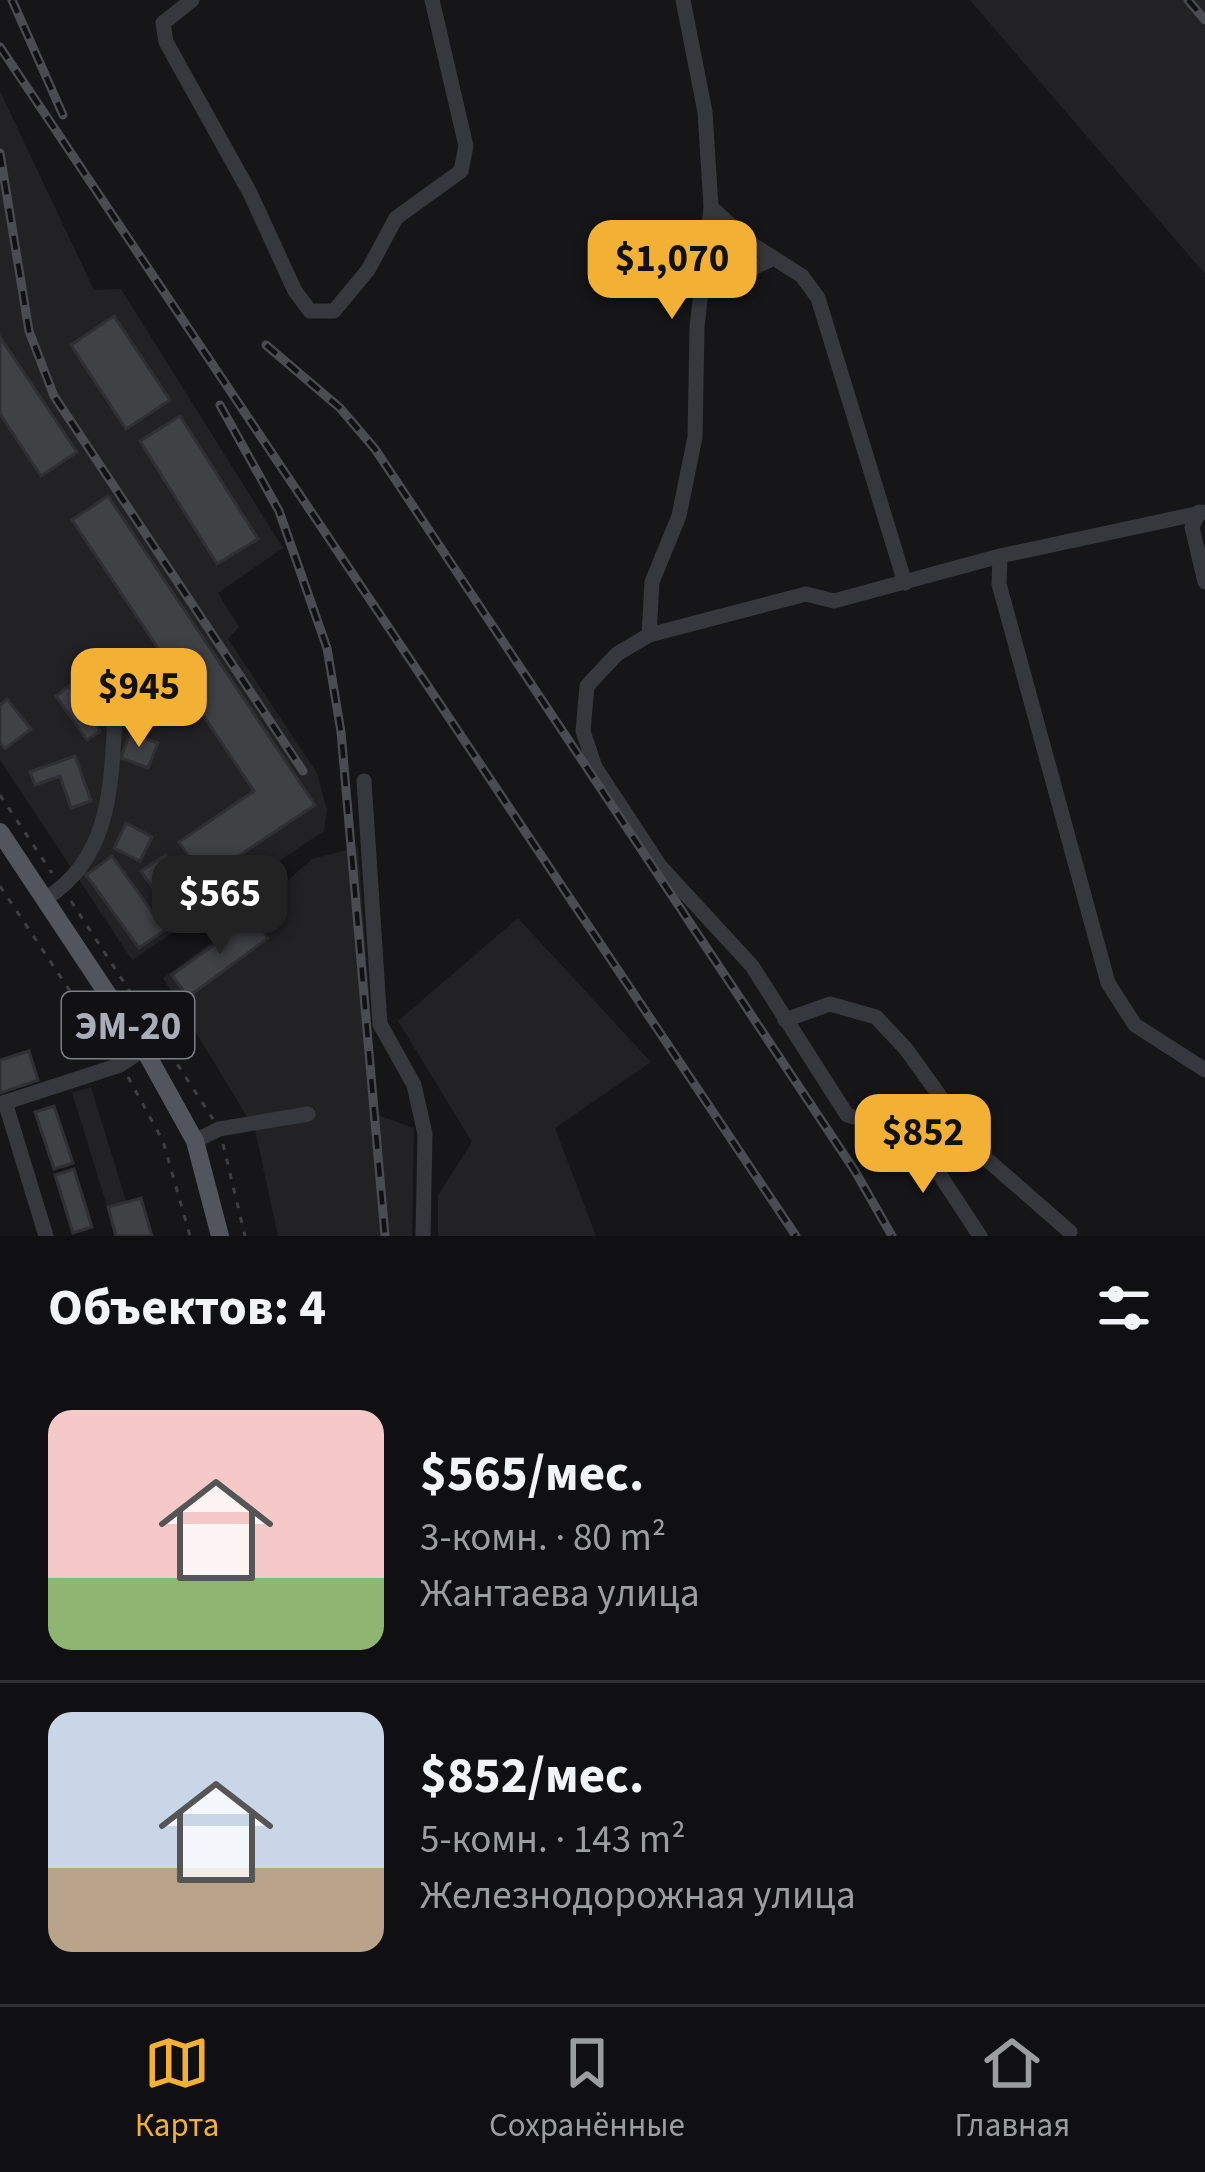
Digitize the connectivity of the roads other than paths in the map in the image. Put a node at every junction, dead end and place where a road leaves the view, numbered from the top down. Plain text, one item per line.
1 (192, 0) edge
2 (432, 0) edge
3 (683, 0) edge
4 (711, 207) junction
5 (772, 259) junction
6 (704, 291) junction
7 (1202, 512) edge
8 (1000, 556) junction
9 (1205, 582) edge
10 (904, 583) junction
11 (650, 634) junction
12 (117, 686) dead end
13 (364, 781) dead end
14 (0, 832) edge
15 (6, 856) edge
16 (45, 899) junction
17 (785, 1020) junction
18 (144, 1049) junction
19 (1205, 1070) edge
20 (3, 1103) edge
21 (308, 1114) dead end
22 (195, 1141) junction
23 (1067, 1235) edge
24 (46, 1236) edge
25 (220, 1236) edge
26 (423, 1236) edge
27 (980, 1236) edge

1 - 2 street
3 - 4 street
4 - 5 street
4 - 6 street
5 - 6 street
5 - 10 street
6 - 11 street
7 - 8 street
7 - 9 street
8 - 10 street
8 - 19 street
10 - 11 street
11 - 17 street
12 - 16 street
13 - 26 street
14 - 15 main road, ЭМ-20
15 - 16 main road, ЭМ-20
16 - 18 main road, ЭМ-20
17 - 23 street
17 - 27 street
18 - 20 street
18 - 22 main road, ЭМ-20
20 - 24 street
21 - 22 street
22 - 25 main road, ЭМ-20

